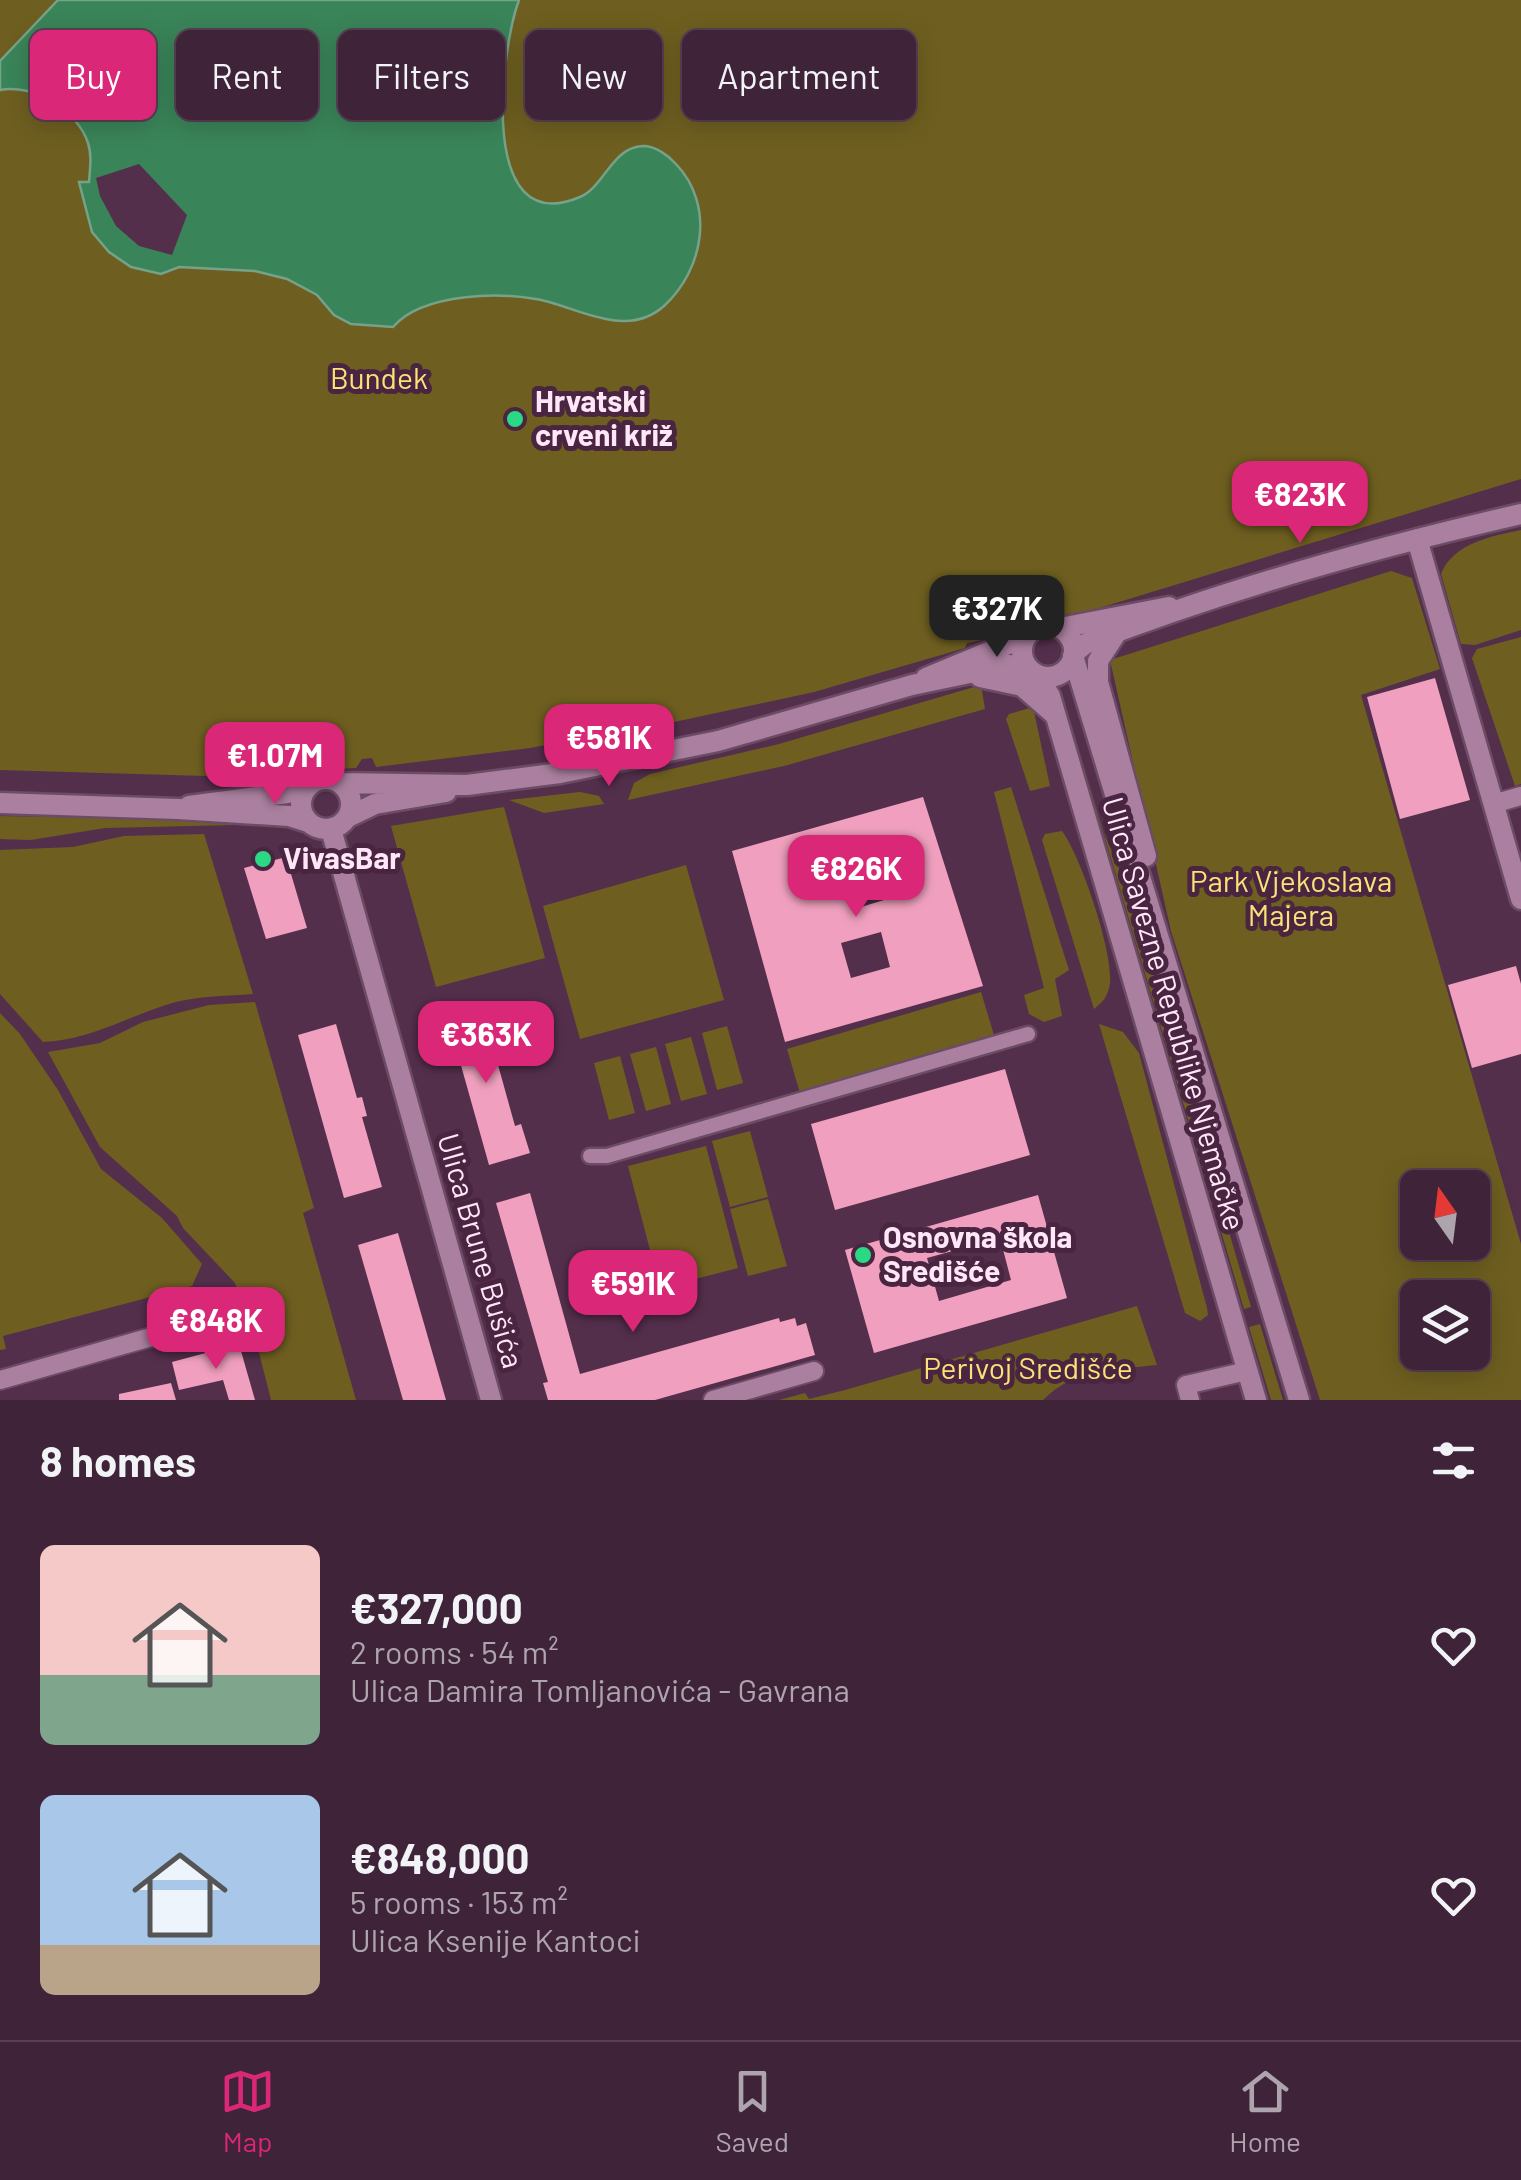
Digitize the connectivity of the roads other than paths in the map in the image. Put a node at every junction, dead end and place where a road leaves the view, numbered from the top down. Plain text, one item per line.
1 (1521, 514) edge
2 (1417, 538) junction
3 (1196, 603) junction
4 (1060, 628) junction
5 (1115, 634) junction
6 (1026, 637) junction
7 (1074, 654) junction
8 (1032, 671) junction
9 (963, 677) junction
10 (912, 686) junction
11 (1056, 716) junction
12 (340, 783) junction
13 (309, 785) junction
14 (467, 785) junction
15 (1521, 796) edge
16 (0, 803) edge
17 (1493, 804) junction
18 (178, 809) junction
19 (308, 822) junction
20 (339, 823) junction
21 (1521, 899) edge
22 (1155, 922) junction
23 (1028, 1034) dead end
24 (590, 1156) dead end
25 (239, 1312) dead end
26 (814, 1372) dead end
27 (1247, 1372) junction
28 (0, 1380) edge
29 (491, 1400) edge
30 (713, 1400) edge
31 (1190, 1400) edge
32 (1256, 1400) edge
33 (1300, 1400) edge

1 - 2 street
2 - 3 street
2 - 17 street
3 - 4 street
3 - 5 street
4 - 6 street
4 - 7 street
5 - 7 street
5 - 22 street
6 - 8 street
6 - 10 street
7 - 8 street
7 - 22 street, Ulica Savezne Republike Njemačke
8 - 9 street
8 - 11 street, Ulica Savezne Republike Njemačke
9 - 10 street
9 - 11 street
10 - 14 street
11 - 27 street, Ulica Savezne Republike Njemačke
12 - 13 street
12 - 14 street
12 - 20 street
13 - 18 street
13 - 19 street
14 - 20 street
15 - 17 street
16 - 18 street
17 - 21 street
18 - 19 street
19 - 20 street
20 - 29 street, Ulica Brune Bušića
22 - 33 street, Ulica Savezne Republike Njemačke
23 - 24 street
25 - 28 street
26 - 30 street
27 - 31 street
27 - 32 street, Ulica Savezne Republike Njemačke

